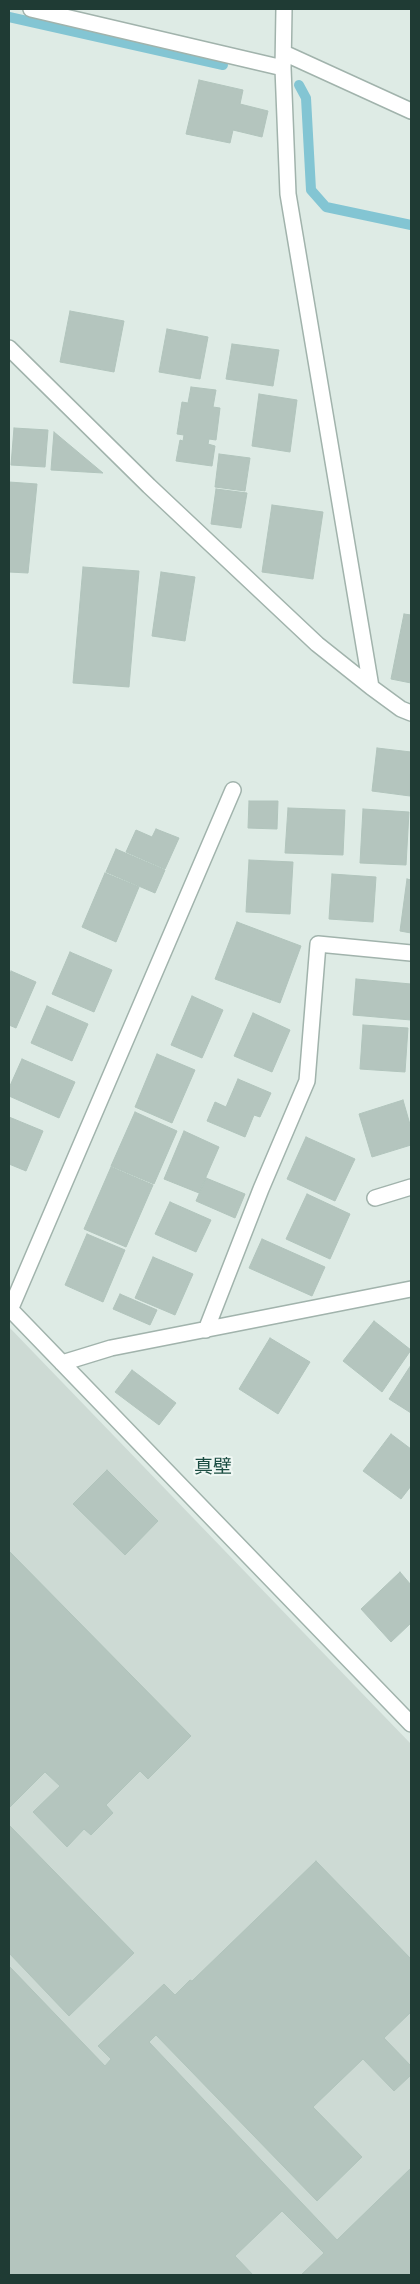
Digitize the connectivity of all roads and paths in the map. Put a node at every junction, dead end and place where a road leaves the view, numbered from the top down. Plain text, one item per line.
1 (31, 9) edge
2 (284, 9) edge
3 (284, 60) junction
4 (411, 111) edge
5 (9, 348) edge
6 (371, 687) junction
7 (411, 712) edge
8 (233, 790) dead end
9 (411, 953) edge
10 (411, 1187) edge
11 (375, 1198) dead end
12 (411, 1289) edge
13 (9, 1309) edge
14 (206, 1330) junction
15 (62, 1363) junction
16 (411, 1724) edge

1 - 3 street
2 - 3 street
3 - 4 street
3 - 6 street
5 - 6 street
6 - 7 street
8 - 13 street
9 - 14 street
10 - 11 street
12 - 14 street
13 - 15 street
14 - 15 street
15 - 16 street

